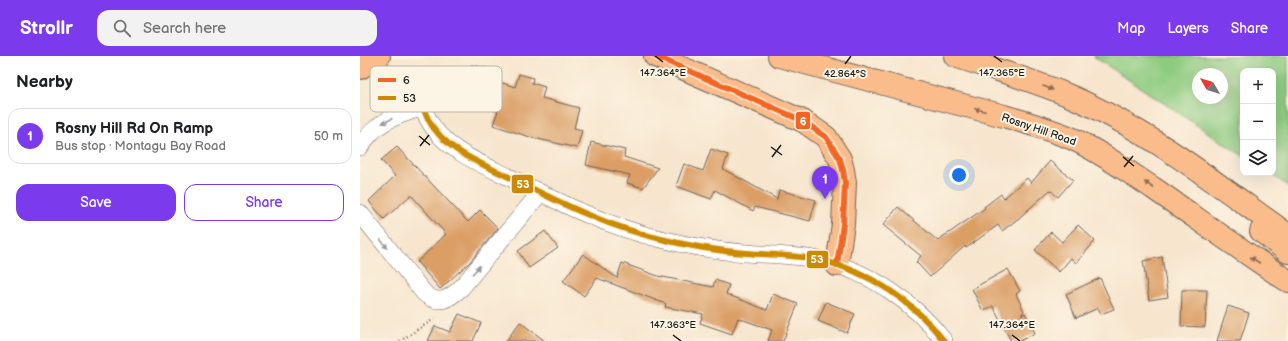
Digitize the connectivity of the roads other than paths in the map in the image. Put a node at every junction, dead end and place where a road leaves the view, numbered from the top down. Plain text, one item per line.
1 (365, 56) edge
2 (379, 56) edge
3 (655, 56) edge
4 (779, 56) edge
5 (955, 56) edge
6 (360, 60) edge
7 (360, 68) edge
8 (410, 112) edge
9 (425, 112) edge
10 (360, 147) edge
11 (1195, 168) junction
12 (540, 193) junction
13 (360, 213) edge
14 (1288, 235) edge
15 (1288, 252) edge
16 (837, 265) junction
17 (1288, 281) edge
18 (944, 341) edge

1 - 6 main road
2 - 7 main road
3 - 16 main road
17 -> 4 main road, Rosny Hill Road
5 -> 11 main road
8 -> 10 street
9 - 12 street
11 - 14 main road
11 - 15 main road
13 -> 12 street
12 - 16 street
16 - 18 street

